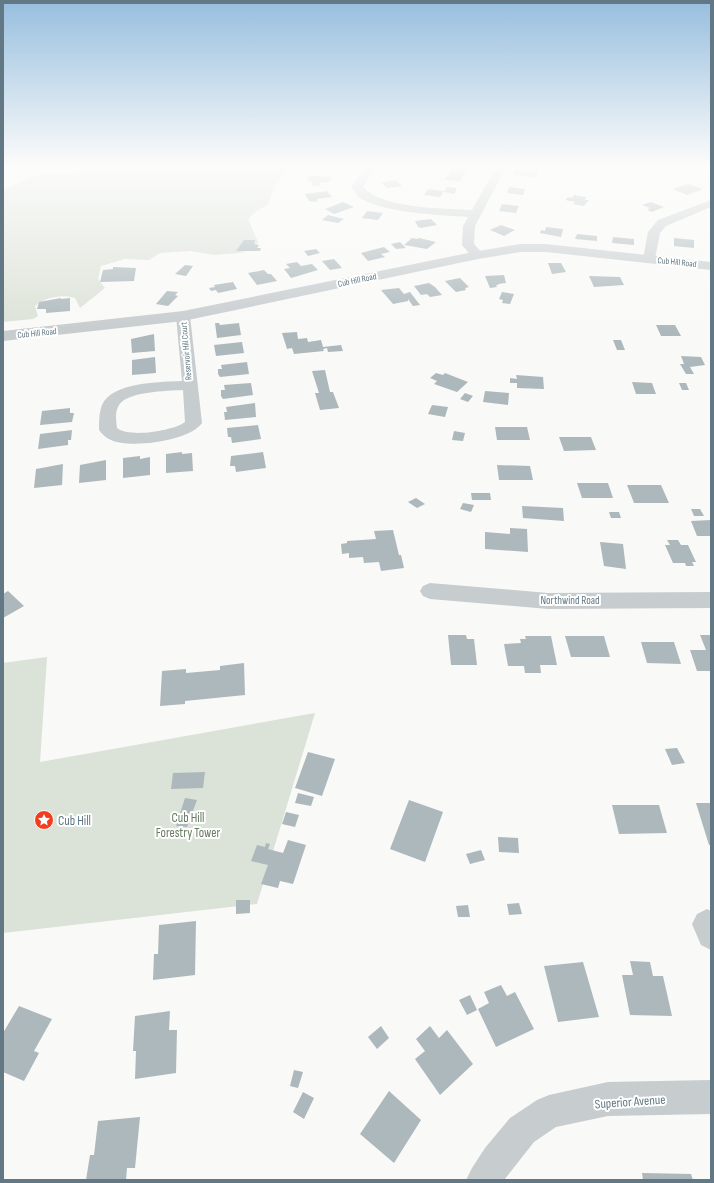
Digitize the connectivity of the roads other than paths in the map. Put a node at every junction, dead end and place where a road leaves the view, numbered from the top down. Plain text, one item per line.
1 (471, 222) edge
2 (664, 222) edge
3 (478, 255) junction
4 (649, 259) junction
5 (711, 266) edge
6 (183, 316) junction
7 (3, 336) edge
8 (189, 385) junction
9 (430, 591) dead end
10 (711, 600) edge
11 (711, 1097) edge
12 (484, 1180) edge

1 - 3 street
2 - 4 street
3 - 4 street, Cub Hill Road
3 - 6 street, Cub Hill Road
4 - 5 street, Cub Hill Road
6 - 7 street, Cub Hill Road
6 - 8 street, Reservoir Hill Court
8 - 8 street, Reservoir Hill Court
9 - 10 street, Northwind Road
11 - 12 street, Superior Avenue

